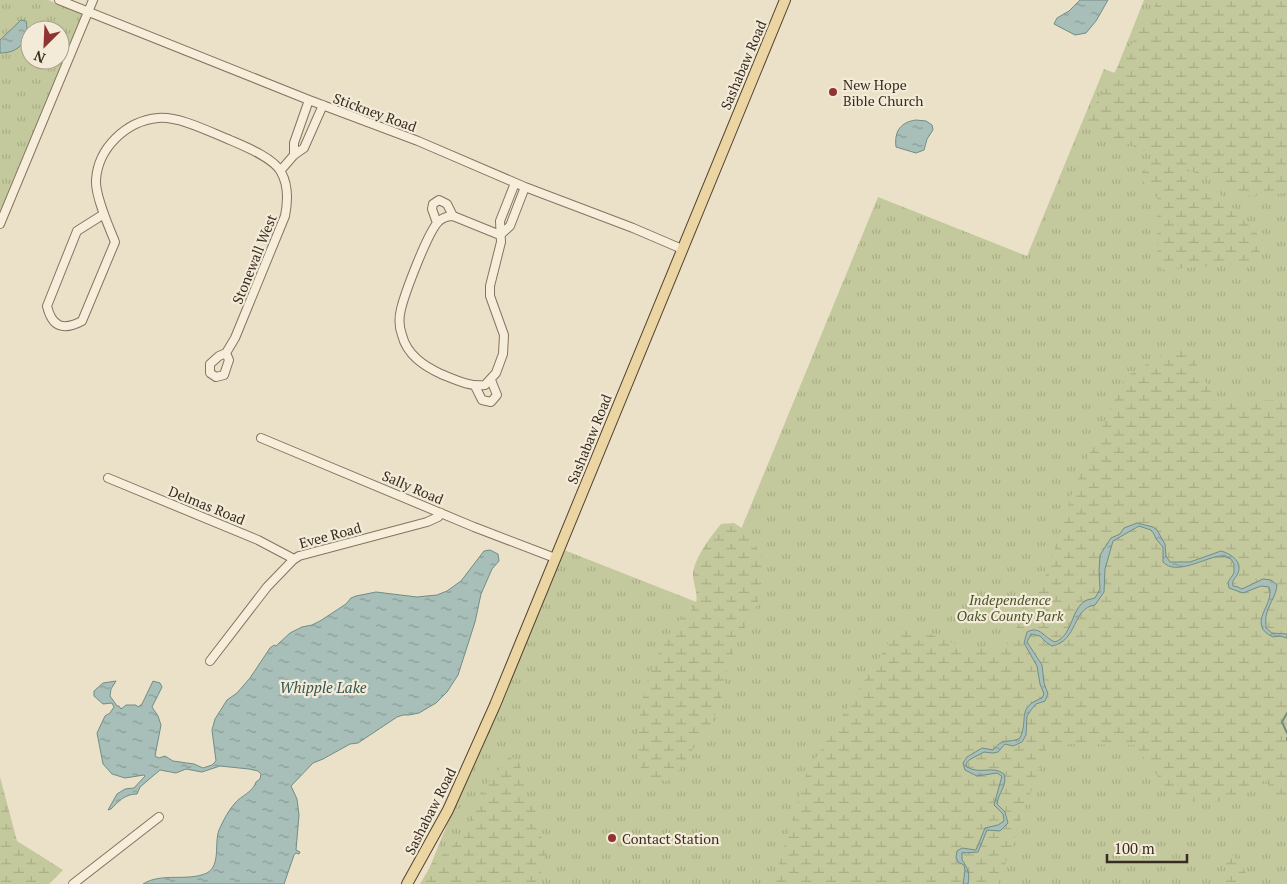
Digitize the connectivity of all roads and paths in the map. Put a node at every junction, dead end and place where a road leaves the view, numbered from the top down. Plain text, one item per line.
1 (59, 0) edge
2 (92, 0) edge
3 (785, 0) edge
4 (87, 12) junction
5 (309, 100) junction
6 (323, 106) junction
7 (301, 123) junction
8 (313, 128) junction
9 (294, 155) junction
10 (281, 170) junction
11 (515, 183) junction
12 (526, 187) junction
13 (104, 214) junction
14 (453, 216) junction
15 (437, 223) junction
16 (0, 224) edge
17 (500, 235) junction
18 (682, 249) junction
19 (226, 353) dead end
20 (491, 380) junction
21 (475, 386) junction
22 (261, 438) dead end
23 (108, 478) dead end
24 (441, 513) junction
25 (555, 558) junction
26 (294, 559) junction
27 (210, 661) dead end
28 (159, 817) dead end
29 (73, 884) edge
30 (407, 884) edge

1 - 4 street, Stickney Road
2 - 4 street
3 - 18 main road, Sashabaw Road
4 - 5 street, Stickney Road
4 - 16 street
5 - 6 street, Stickney Road
5 - 7 street
6 - 8 street
6 - 11 street, Stickney Road
7 - 8 street
7 - 9 street
8 - 9 street
9 - 10 street
10 - 13 street
10 - 19 street, Stonewall West
11 - 12 street, Stickney Road
11 - 17 street
12 - 17 street
12 - 18 street, Stickney Road
13 - 13 street
14 - 15 street
14 - 15 street
14 - 17 street
15 - 21 street
17 - 20 street
18 - 25 main road, Sashabaw Road
20 - 21 street
20 - 21 street
22 - 24 street, Sally Road
23 - 26 street, Delmas Road
24 - 25 street, Sally Road
24 - 26 street, Evee Road
25 - 30 main road, Sashabaw Road
26 - 27 street, Evee Road
28 - 29 street

